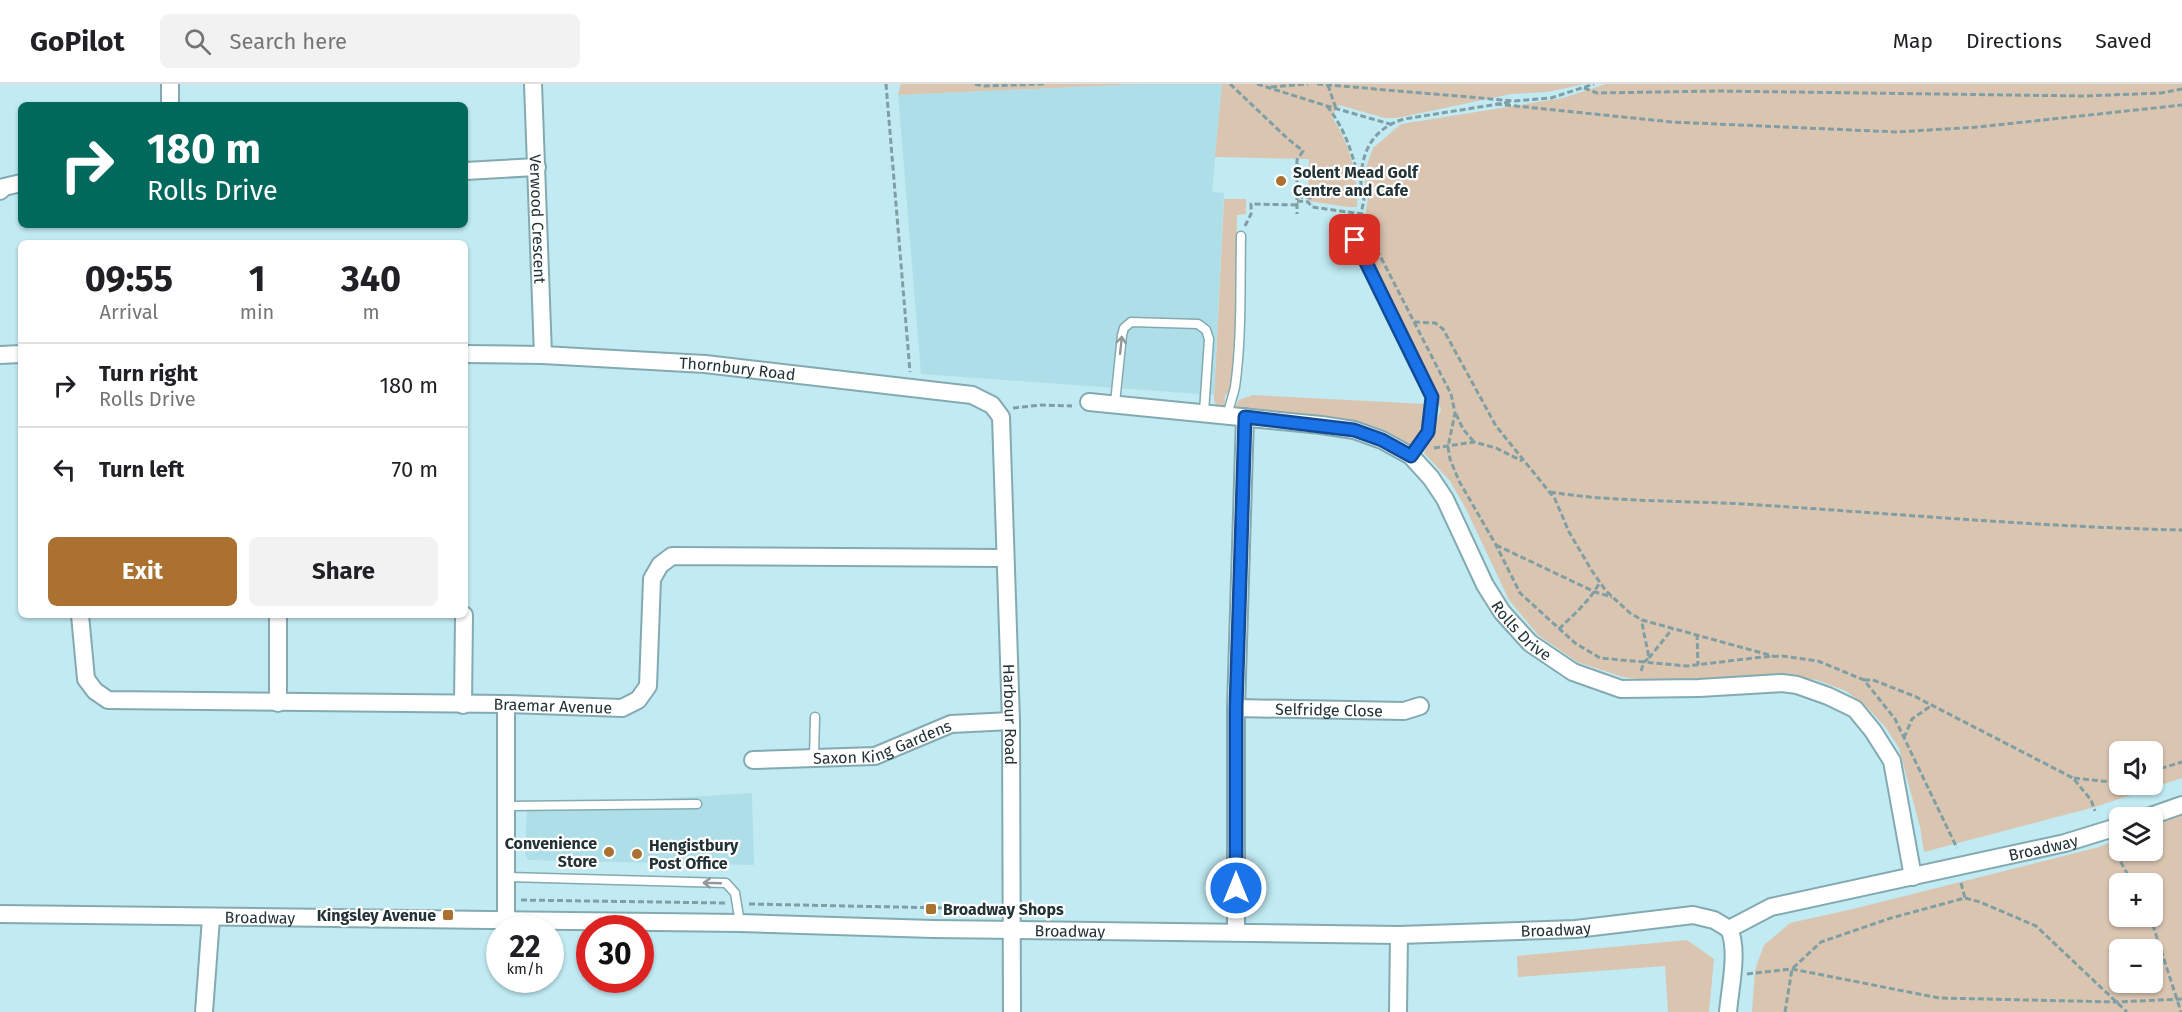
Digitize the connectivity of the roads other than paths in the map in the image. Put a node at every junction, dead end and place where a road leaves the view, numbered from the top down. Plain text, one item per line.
1 (170, 84) edge
2 (533, 84) edge
3 (170, 102) edge
4 (537, 167) junction
5 (468, 171) edge
6 (18, 184) edge
7 (0, 191) edge
8 (1241, 236) road end
9 (1355, 240) road end
10 (18, 354) edge
11 (468, 354) edge
12 (0, 355) edge
13 (543, 355) junction
14 (1089, 402) road end
15 (1115, 403) junction
16 (1204, 412) junction
17 (1236, 416) junction
18 (1001, 417) joint
19 (1411, 456) junction
20 (1004, 558) junction
21 (80, 618) edge
22 (278, 618) edge
23 (464, 618) edge
24 (278, 703) junction
25 (506, 704) junction
26 (463, 705) junction
27 (1420, 706) dead end
28 (1236, 708) junction
29 (815, 717) dead end
30 (1011, 721) junction
31 (814, 758) junction
32 (753, 760) dead end
33 (698, 804) dead end
34 (2182, 805) edge
35 (507, 806) junction
36 (2163, 812) edge
37 (2109, 830) edge
38 (507, 877) junction
39 (1913, 877) junction
40 (0, 914) edge
41 (506, 915) edge
42 (211, 918) junction
43 (486, 921) edge
44 (564, 922) edge
45 (740, 924) junction
46 (1729, 929) junction
47 (1011, 930) junction
48 (1236, 932) junction
49 (1399, 935) junction
50 (204, 1012) edge
51 (1012, 1012) edge
52 (1398, 1012) edge
53 (1728, 1012) edge

1 - 3 street
2 - 4 street, Verwood Crescent
4 - 5 street
4 - 13 street, Verwood Crescent
6 - 7 street
8 - 17 lane
9 - 19 lane
10 - 12 street
11 - 13 street, Thornbury Road
13 - 18 street, Thornbury Road
14 - 15 street, Rolls Drive
15 - 16 street, Rolls Drive
15 -> 16 lane
16 - 17 street, Rolls Drive
17 - 19 street, Rolls Drive
17 - 28 street
18 - 20 street, Harbour Road
19 - 39 street, Rolls Drive
20 - 25 street, Braemar Avenue
20 - 30 street, Harbour Road
21 - 24 street, Braemar Avenue
22 - 24 street
23 - 26 street
24 - 26 street, Braemar Avenue
25 - 26 street, Braemar Avenue
25 - 35 street
27 - 28 street, Selfridge Close
28 - 48 street
29 - 31 lane
30 - 31 street, Saxon King Gardens
30 - 47 street, Harbour Road
31 - 32 street, Saxon King Gardens
33 - 35 lane
34 - 36 street
35 - 38 street
37 - 39 street, Broadway
38 - 41 street
45 -> 38 lane
39 - 46 street, Broadway
40 - 42 street, Broadway
42 - 43 street, Broadway
42 - 50 street
44 - 45 street, Broadway
45 - 47 street, Broadway
46 - 49 street, Broadway
46 - 53 street
47 - 48 street, Broadway
47 - 51 street, Harbour Road
48 - 49 street, Broadway
49 - 52 street

